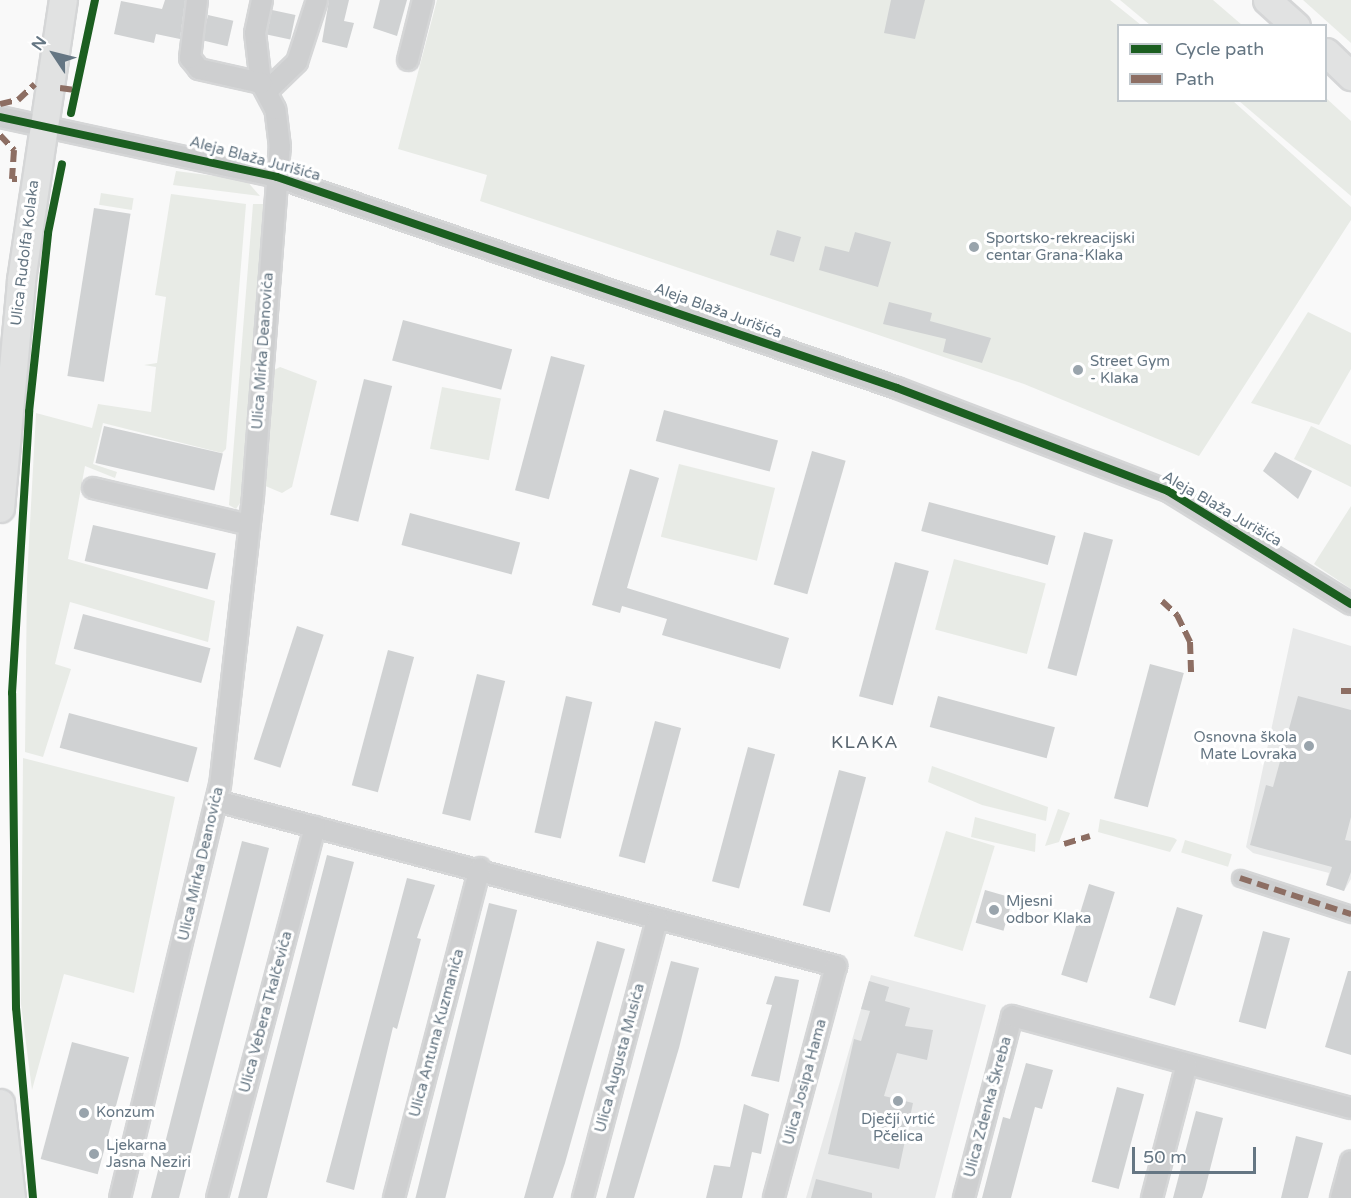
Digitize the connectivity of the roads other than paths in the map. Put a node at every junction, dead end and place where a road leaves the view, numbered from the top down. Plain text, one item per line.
1 (63, 0) edge
2 (197, 0) edge
3 (262, 0) edge
4 (317, 0) edge
5 (423, 0) edge
6 (1267, 0) edge
7 (1294, 24) edge
8 (1327, 53) edge
9 (408, 60) dead end
10 (1351, 76) edge
11 (264, 87) junction
12 (0, 117) edge
13 (43, 127) junction
14 (277, 177) junction
15 (93, 488) dead end
16 (0, 508) edge
17 (249, 525) junction
18 (1351, 604) edge
19 (217, 801) junction
20 (315, 827) junction
21 (480, 868) junction
22 (1240, 878) dead end
23 (1351, 914) edge
24 (657, 919) junction
25 (1187, 1064) junction
26 (0, 1103) edge
27 (1351, 1108) edge
28 (1351, 1161) edge
29 (11, 1198) edge
30 (120, 1198) edge
31 (217, 1198) edge
32 (394, 1198) edge
33 (583, 1198) edge
34 (774, 1198) edge
35 (964, 1198) edge
36 (1152, 1198) edge
37 (1341, 1198) edge

1 - 13 main road, Ulica Rudolfa Kolaka
2 - 11 street
3 - 11 street, Ulica Mirka Deanovića
4 - 11 street
5 - 9 street
6 - 7 main road
8 - 10 main road
11 - 14 street, Ulica Mirka Deanovića
12 - 13 street, Aleja Blaža Jurišića
13 - 14 street, Aleja Blaža Jurišića
13 - 16 main road, Ulica Rudolfa Kolaka
14 - 17 street, Ulica Mirka Deanovića
14 - 18 street, Aleja Blaža Jurišića
15 - 17 street
17 - 19 street, Ulica Mirka Deanovića
19 - 20 street
19 - 30 street, Ulica Mirka Deanovića
20 - 21 street
20 - 31 street, Ulica Vebera Tkalčevića
21 - 24 street
21 - 32 street, Ulica Antuna Kuzmanića
22 - 23 street
24 - 33 street, Ulica Augusta Musića
24 - 34 street, Ulica Josipa Hama
25 - 27 street
25 - 35 street, Ulica Zdenka Škreba
25 - 36 street
26 - 29 main road
28 - 37 street

